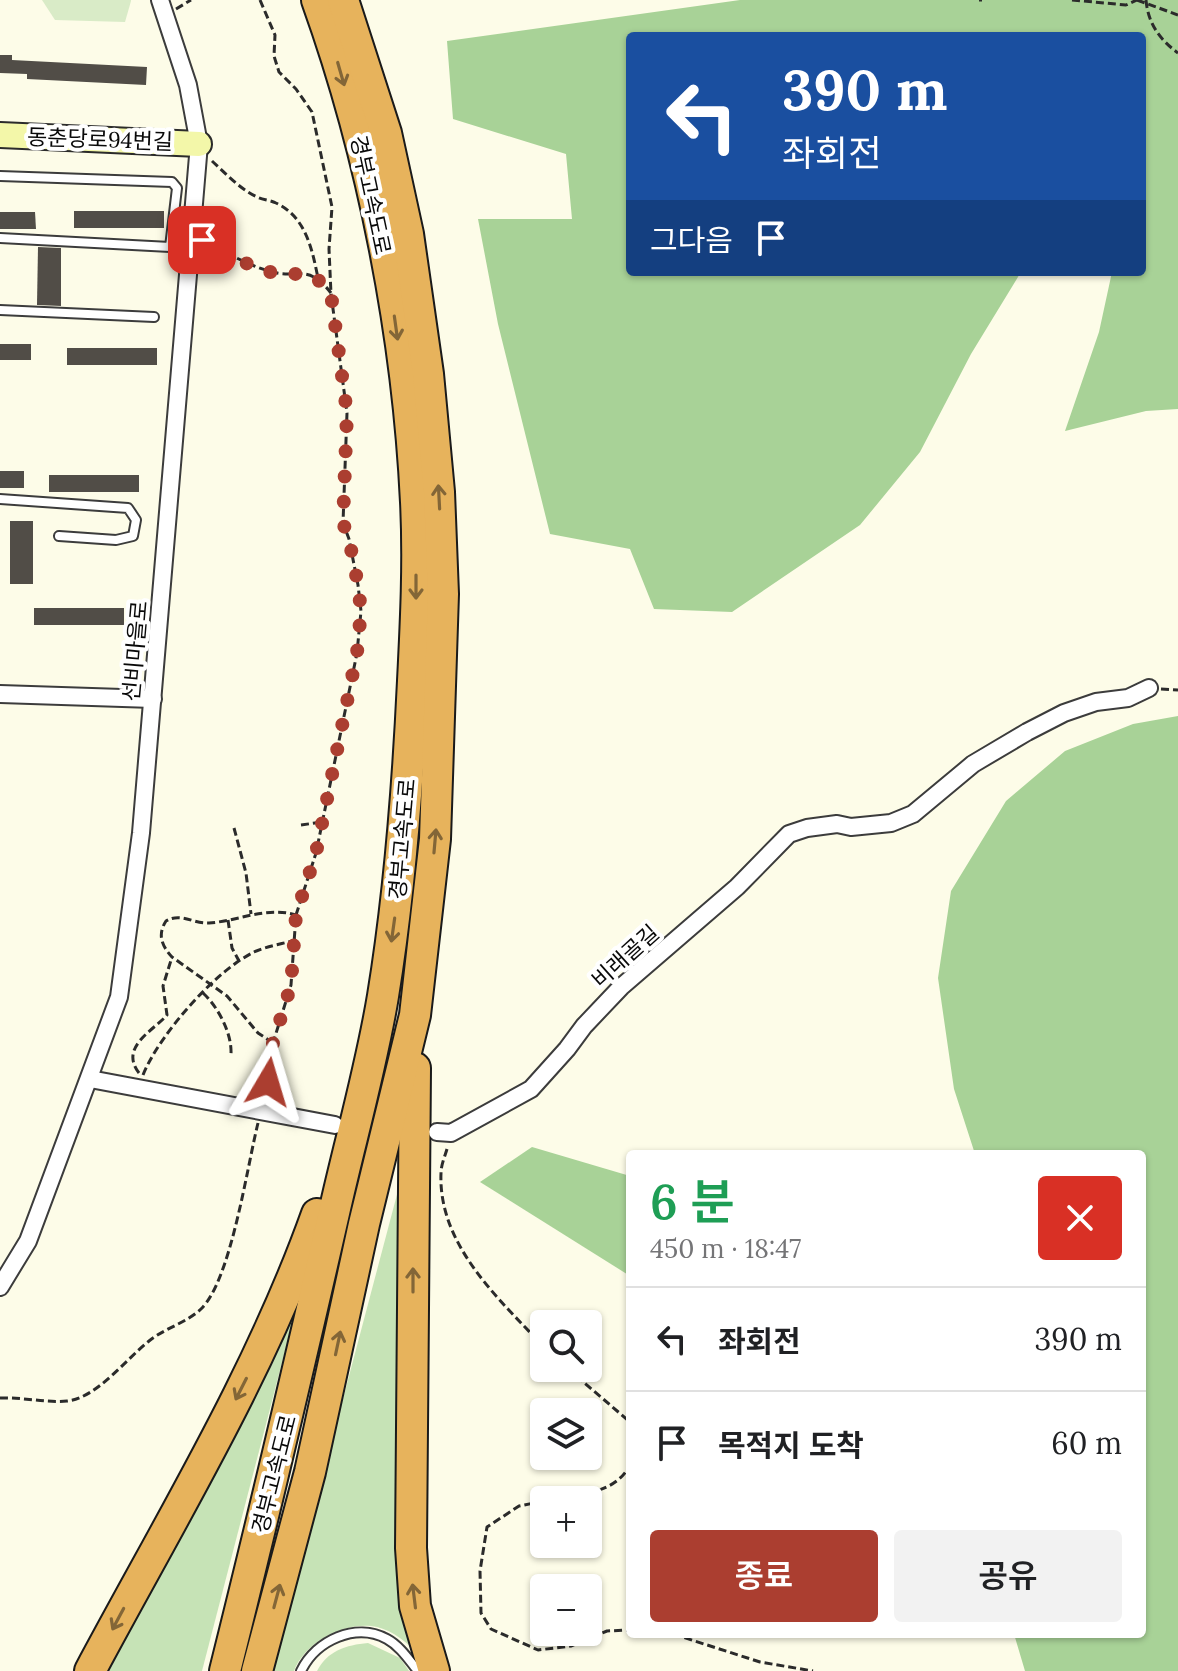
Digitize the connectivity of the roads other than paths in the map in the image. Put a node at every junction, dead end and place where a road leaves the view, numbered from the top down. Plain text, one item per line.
1 (160, 0) edge
2 (317, 0) edge
3 (343, 0) edge
4 (0, 135) edge
5 (202, 151) junction
6 (0, 176) edge
7 (0, 238) edge
8 (0, 310) edge
9 (154, 317) dead end
10 (0, 499) edge
11 (59, 536) dead end
12 (1149, 688) dead end
13 (0, 694) edge
14 (153, 699) junction
15 (382, 1001) junction
16 (415, 1015) junction
17 (90, 1079) junction
18 (335, 1125) dead end
19 (444, 1133) road end
20 (0, 1287) edge
21 (90, 1671) edge
22 (225, 1671) edge
23 (257, 1671) edge
24 (301, 1671) edge
25 (418, 1671) edge
26 (434, 1671) edge

1 - 5 street, 선비마을로
2 -> 15 highway, 경부고속도로
16 -> 3 highway, 경부고속도로
4 - 5 main road, 동춘당로94번길
5 - 14 street, 선비마을로
6 - 7 lane
8 - 9 lane
10 - 11 lane
12 - 19 street, 비래골길
13 - 14 street
14 - 17 street, 선비마을로
15 -> 21 highway
15 - 22 highway, 경부고속도로
23 -> 16 highway, 경부고속도로
26 -> 16 highway
17 - 18 street
17 - 20 street, 선비마을로
24 - 25 lane

